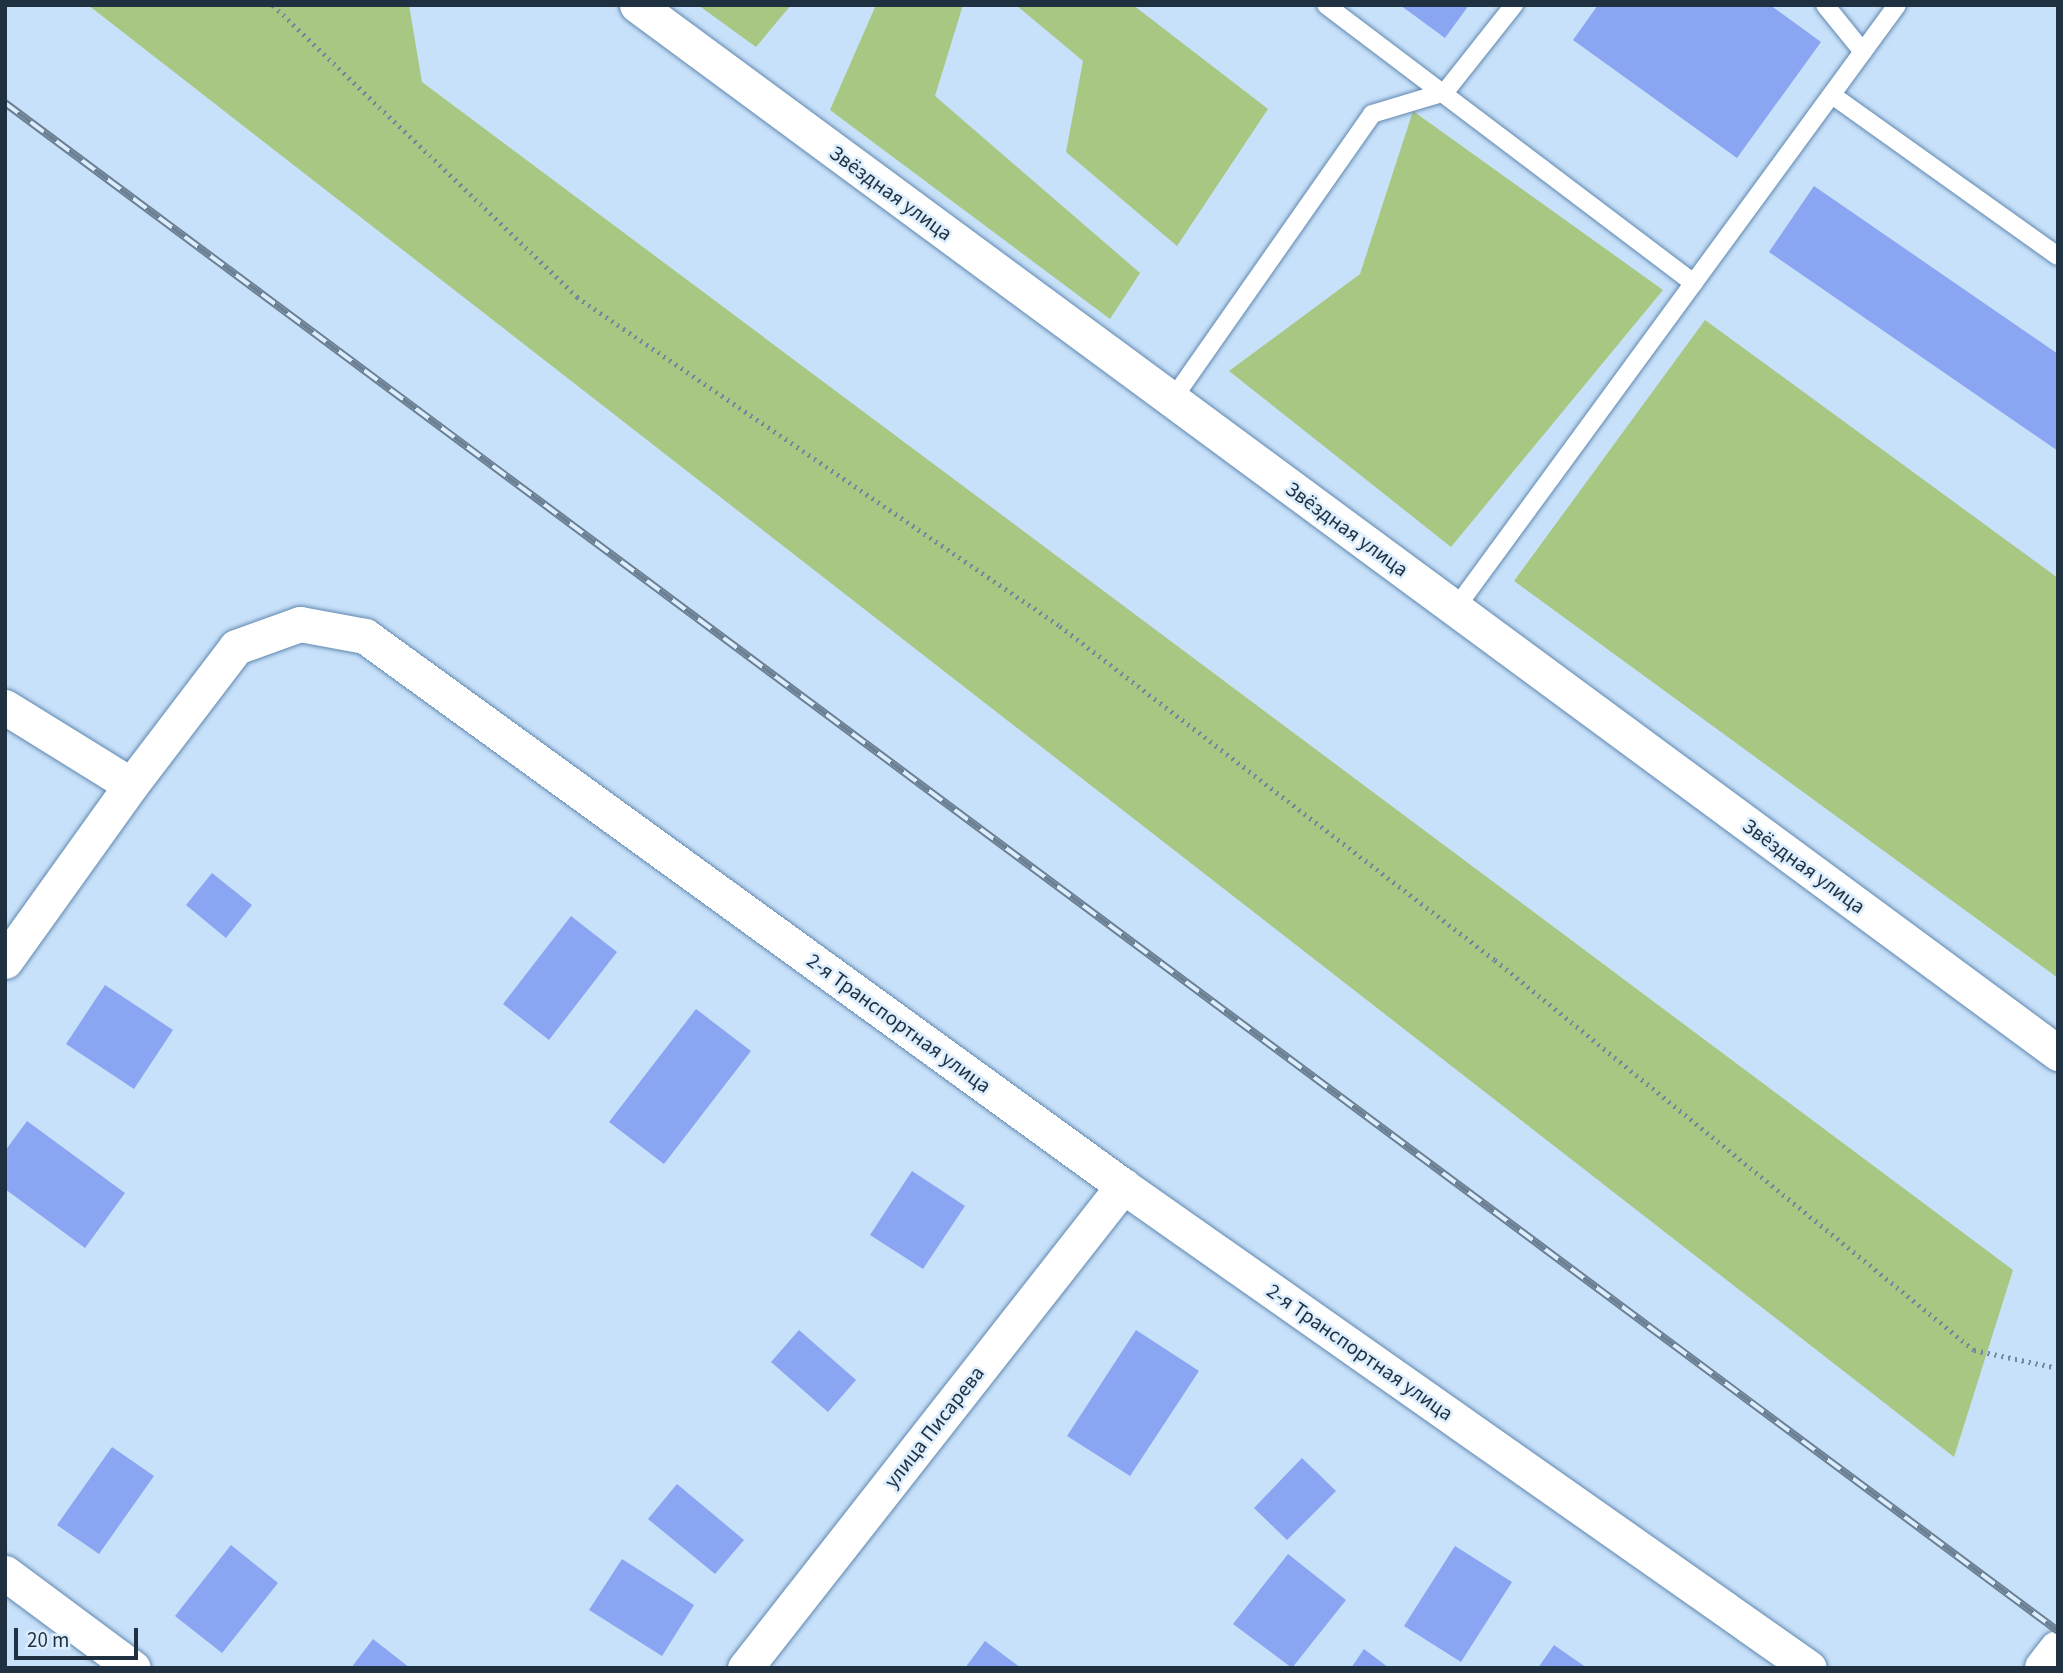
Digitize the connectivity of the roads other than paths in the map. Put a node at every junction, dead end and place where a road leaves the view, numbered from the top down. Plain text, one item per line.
1 (637, 5) edge
2 (1326, 5) edge
3 (1514, 5) edge
4 (1825, 5) edge
5 (1897, 5) edge
6 (1863, 52) junction
7 (1445, 92) junction
8 (1832, 95) junction
9 (2058, 256) edge
10 (1694, 283) junction
11 (1172, 400) junction
12 (1455, 609) junction
13 (5, 706) edge
14 (131, 785) junction
15 (5, 961) edge
16 (2058, 1054) edge
17 (1123, 1186) junction
18 (5, 1573) edge
19 (2058, 1650) edge
20 (133, 1668) edge
21 (745, 1668) edge
22 (1809, 1668) edge
23 (2044, 1668) edge

1 - 11 street, Звёздная улица
2 - 7 lane
3 - 7 lane
4 - 6 lane
5 - 6 lane
6 - 8 lane
7 - 10 lane
7 - 11 lane
8 - 9 lane
8 - 10 lane
10 - 12 lane
11 - 12 street, Звёздная улица
12 - 16 street, Звёздная улица
13 - 14 street
14 - 15 street, 2-я Транспортная улица
14 - 17 street, 2-я Транспортная улица
17 - 21 street, улица Писарева
17 - 22 street, 2-я Транспортная улица
18 - 20 street
19 - 23 street

